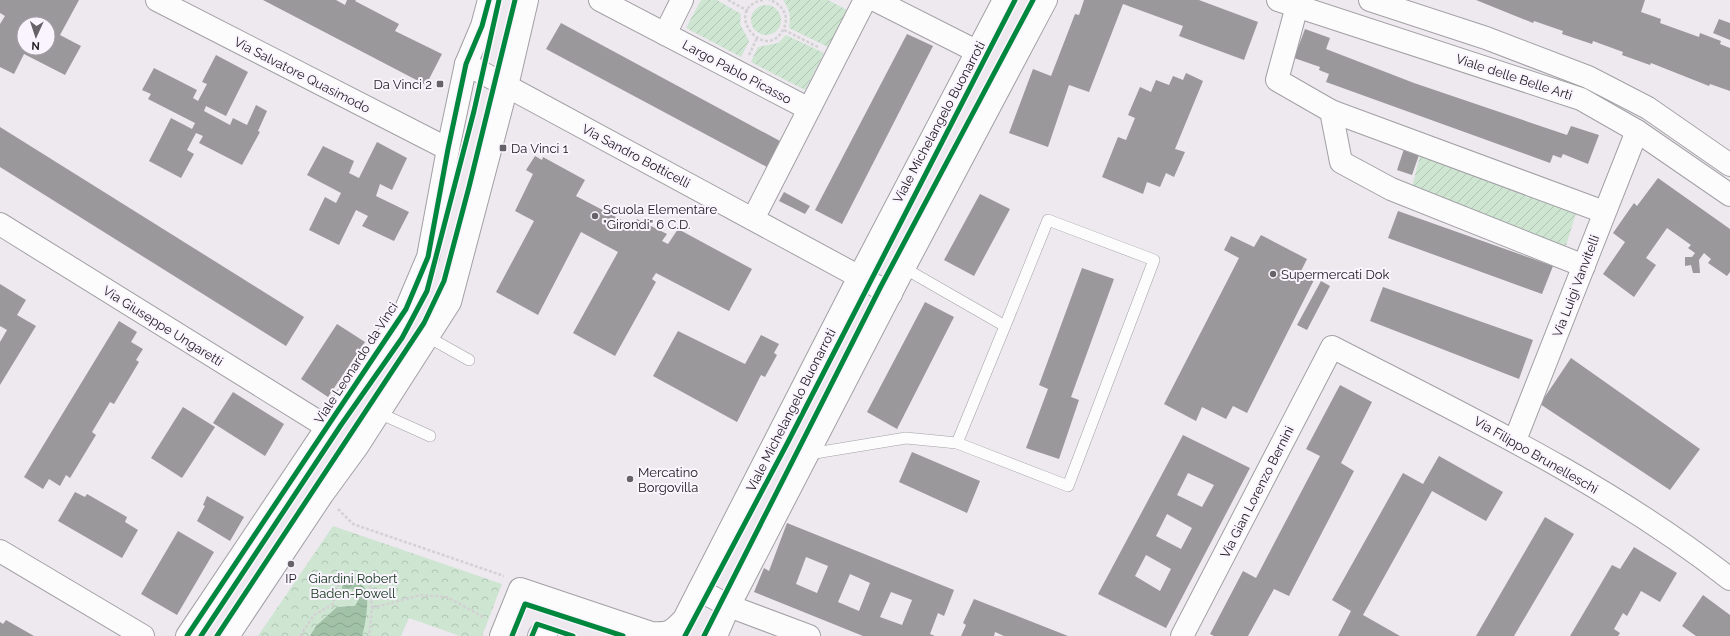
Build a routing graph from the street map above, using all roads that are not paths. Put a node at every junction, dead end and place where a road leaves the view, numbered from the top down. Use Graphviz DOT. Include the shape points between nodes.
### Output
graph roads {
  1 [pos="157,0"];
  2 [pos="489,0"];
  3 [pos="527,0"];
  4 [pos="600,0"];
  5 [pos="682,0"];
  6 [pos="865,0"];
  7 [pos="875,0"];
  8 [pos="1004,0"];
  9 [pos="1046,0"];
  10 [pos="1370,0"];
  11 [pos="1288,3"];
  12 [pos="665,34"];
  13 [pos="976,51"];
  14 [pos="466,64"];
  15 [pos="507,86"];
  16 [pos="809,109"];
  17 [pos="1331,111"];
  18 [pos="1637,131"];
  19 [pos="448,149"];
  20 [pos="1730,165"];
  21 [pos="1730,195"];
  22 [pos="1604,212"];
  23 [pos="753,219"];
  24 [pos="0,224"];
  25 [pos="1584,266"];
  26 [pos="904,268"];
  27 [pos="859,277"];
  28 [pos="891,294"];
  29 [pos="1005,326"];
  30 [pos="428,337"];
  31 [pos="1332,347"];
  32 [pos="469,360"];
  33 [pos="379,413"];
  34 [pos="327,427"];
  35 [pos="430,436"];
  36 [pos="1515,440"];
  37 [pos="957,443"];
  38 [pos="357,447"];
  39 [pos="809,454"];
  40 [pos="0,551"];
  41 [pos="1730,579"];
  42 [pos="699,590"];
  43 [pos="729,606"];
  44 [pos="502,633"];
  45 [pos="143,636"];
  46 [pos="187,636"];
  47 [pos="228,636"];
  48 [pos="539,636"];
  49 [pos="546,636"];
  50 [pos="716,636"];
  51 [pos="809,636"];
  52 [pos="1182,636"];
  1 -- 19 [label="street, Via Salvatore Quasimodo"];
  2 -- 14 [label="street, Viale Leonardo da Vinci" via="482,26"];
  3 -- 15 [label="street"];
  4 -- 12 [label="street, Largo Pablo Picasso"];
  5 -- 12 [label="street"];
  6 -- 16 [label="street"];
  7 -- 13 [label="street"];
  8 -- 13 [label="street, Viale Michelangelo Buonarroti"];
  9 -- 26 [label="street"];
  10 -- 20 [label="street, Viale delle Belle Arti" via="1486,38 1588,77 1648,108"];
  11 -- 17 [label="street" via="1277,80"];
  11 -- 18 [label="street, Viale delle Belle Arti" via="1581,99"];
  12 -- 16 [label="street, Largo Pablo Picasso"];
  13 -- 27 [label="street, Viale Michelangelo Buonarroti"];
  14 -- 15 [label="street, Via Sandro Botticelli"];
  14 -- 19 [label="street, Viale Leonardo da Vinci"];
  15 -- 23 [label="street, Via Sandro Botticelli"];
  15 -- 30 [label="street" via="450,302"];
  16 -- 23 [label="street"];
  17 -- 22 [label="street"];
  17 -- 25 [label="street" via="1340,162 1391,189"];
  18 -- 21 [label="street, Viale delle Belle Arti"];
  18 -- 22 [label="street, Via Luigi Vanvitelli"];
  19 -- 34 [label="street, Viale Leonardo da Vinci" via="428,257 406,309"];
  22 -- 25 [label="street, Via Luigi Vanvitelli"];
  23 -- 27 [label="street, Via Sandro Botticelli"];
  24 -- 34 [label="street, Via Giuseppe Ungaretti"];
  25 -- 36 [label="street, Via Luigi Vanvitelli"];
  26 -- 28 [label="street"];
  26 -- 29 [label="lane"];
  27 -- 28 [label="street, Via Sandro Botticelli"];
  27 -- 42 [label="street, Viale Michelangelo Buonarroti"];
  28 -- 39 [label="street"];
  29 -- 37 [label="lane"];
  29 -- 37 [label="lane" via="1048,220 1154,260 1068,486"];
  30 -- 32 [label="lane"];
  30 -- 33 [label="street"];
  31 -- 36 [label="street, Via Filippo Brunelleschi"];
  31 -- 52 [label="street, Via Gian Lorenzo Bernini"];
  33 -- 35 [label="lane"];
  33 -- 38 [label="street"];
  34 -- 38 [label="street, Viale Leonardo da Vinci" via="335,419 351,420 360,432"];
  34 -- 46 [label="street, Viale Leonardo da Vinci"];
  36 -- 41 [label="street, Via Filippo Brunelleschi" via="1635,513 1703,557"];
  37 -- 39 [label="lane" via="906,438"];
  38 -- 47 [label="street"];
  39 -- 43 [label="street"];
  40 -- 45 [label="street"];
  42 -- 43 [label="street"];
  42 -- 44 [label="street, Viale Michelangelo Buonarroti" via="684,619 675,630 665,634 651,633 520,589"];
  43 -- 50 [label="street"];
  43 -- 51 [label="street"];
  48 -- 49 [label="street"];
}
